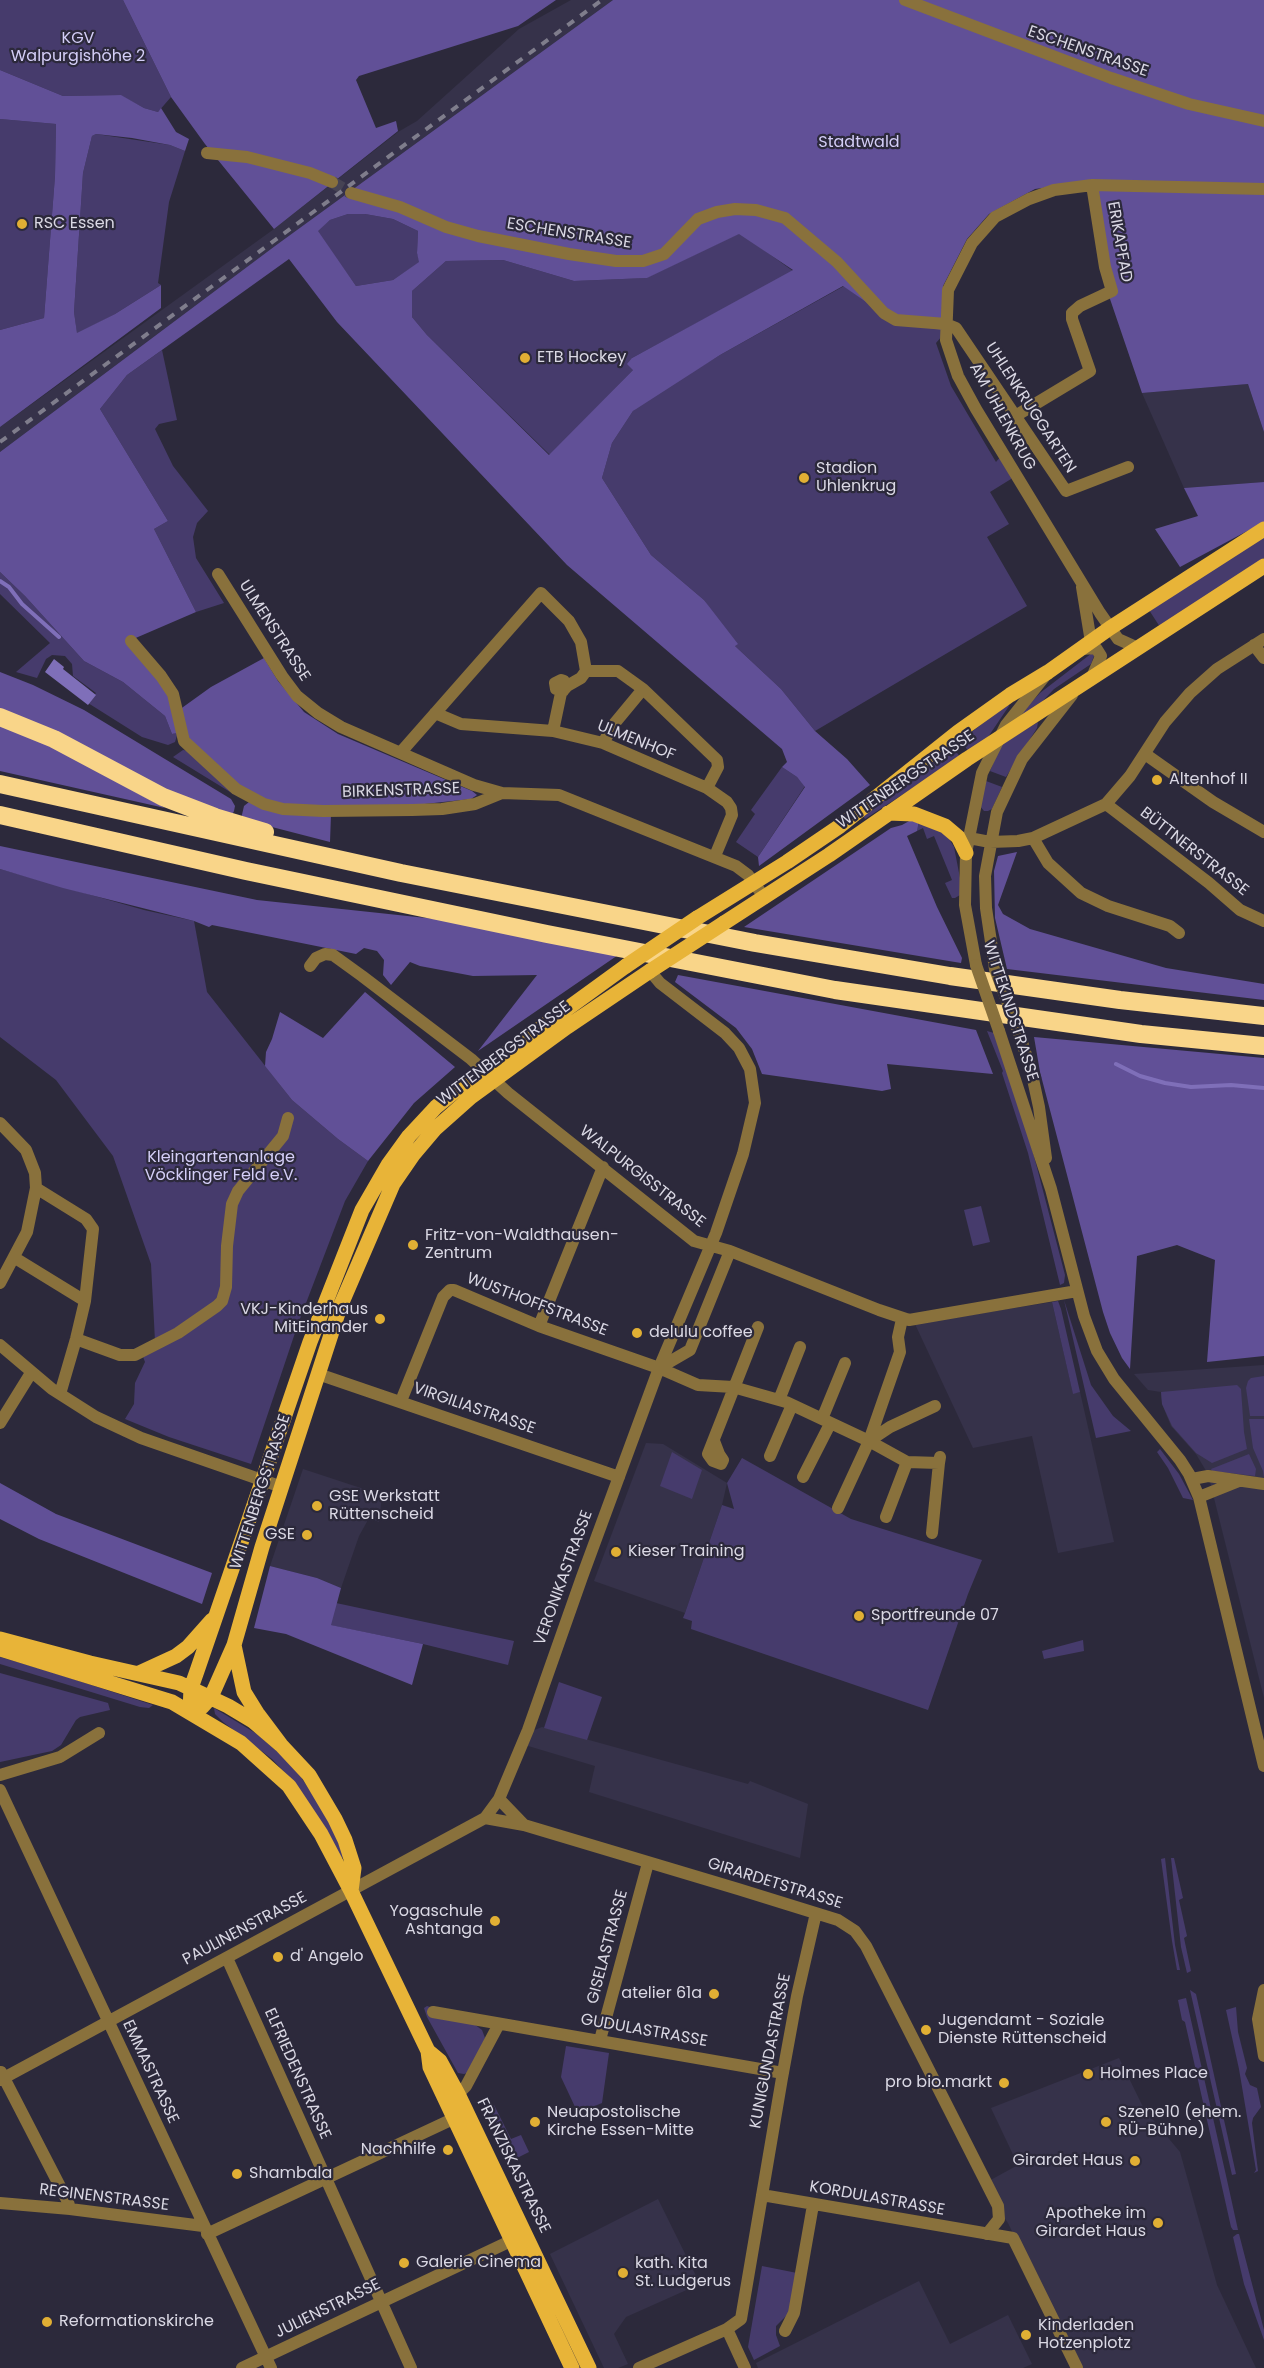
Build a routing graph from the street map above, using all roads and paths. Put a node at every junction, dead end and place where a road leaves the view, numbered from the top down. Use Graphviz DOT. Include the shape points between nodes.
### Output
graph roads {
  1 [pos="905,0"];
  2 [pos="1264,121"];
  3 [pos="207,153"];
  4 [pos="332,182"];
  5 [pos="1092,185"];
  6 [pos="1264,189"];
  7 [pos="351,193"];
  8 [pos="946,324"];
  9 [pos="1017,415"];
  10 [pos="1128,467"];
  11 [pos="1264,529"];
  12 [pos="1264,566"];
  13 [pos="218,574"];
  14 [pos="1081,583"];
  15 [pos="1110,628"];
  16 [pos="131,641"];
  17 [pos="1259,642"];
  18 [pos="1086,646"];
  19 [pos="1138,648"];
  20 [pos="1264,658"];
  21 [pos="586,671"];
  22 [pos="1048,672"];
  23 [pos="1086,682"];
  24 [pos="643,689"];
  25 [pos="435,713"];
  26 [pos="0,717"];
  27 [pos="553,731"];
  28 [pos="998,739"];
  29 [pos="603,742"];
  30 [pos="401,752"];
  31 [pos="1145,754"];
  32 [pos="0,784"];
  33 [pos="707,788"];
  34 [pos="502,793"];
  35 [pos="1106,804"];
  36 [pos="888,813"];
  37 [pos="5,816"];
  38 [pos="1264,832"];
  39 [pos="1033,838"];
  40 [pos="990,842"];
  41 [pos="968,846"];
  42 [pos="715,856"];
  43 [pos="333,858"];
  44 [pos="754,882"];
  45 [pos="765,898"];
  46 [pos="1264,921"];
  47 [pos="1179,933"];
  48 [pos="309,966"];
  49 [pos="650,971"];
  50 [pos="1264,1016"];
  51 [pos="1264,1046"];
  52 [pos="482,1069"];
  53 [pos="494,1081"];
  54 [pos="288,1118"];
  55 [pos="0,1123"];
  56 [pos="603,1167"];
  57 [pos="36,1188"];
  58 [pos="1051,1188"];
  59 [pos="711,1246"];
  60 [pos="730,1251"];
  61 [pos="15,1258"];
  62 [pos="0,1283"];
  63 [pos="1077,1291"];
  64 [pos="85,1300"];
  65 [pos="902,1319"];
  66 [pos="539,1326"];
  67 [pos="758,1327"];
  68 [pos="76,1340"];
  69 [pos="0,1345"];
  70 [pos="800,1347"];
  71 [pos="844,1363"];
  72 [pos="660,1368"];
  73 [pos="31,1373"];
  74 [pos="318,1374"];
  75 [pos="733,1388"];
  76 [pos="60,1394"];
  77 [pos="779,1400"];
  78 [pos="401,1401"];
  79 [pos="792,1405"];
  80 [pos="935,1406"];
  81 [pos="826,1421"];
  82 [pos="0,1423"];
  83 [pos="714,1441"];
  84 [pos="869,1441"];
  85 [pos="770,1456"];
  86 [pos="907,1462"];
  87 [pos="619,1477"];
  88 [pos="803,1477"];
  89 [pos="1192,1479"];
  90 [pos="263,1480"];
  91 [pos="1240,1480"];
  92 [pos="1264,1484"];
  93 [pos="282,1487"];
  94 [pos="1199,1497"];
  95 [pos="838,1508"];
  96 [pos="886,1517"];
  97 [pos="932,1533"];
  98 [pos="216,1616"];
  99 [pos="0,1638"];
  100 [pos="234,1645"];
  101 [pos="0,1649"];
  102 [pos="139,1673"];
  103 [pos="191,1688"];
  104 [pos="211,1697"];
  105 [pos="190,1711"];
  106 [pos="99,1733"];
  107 [pos="281,1745"];
  108 [pos="1264,1766"];
  109 [pos="0,1774"];
  110 [pos="0,1790"];
  111 [pos="499,1799"];
  112 [pos="485,1818"];
  113 [pos="524,1825"];
  114 [pos="648,1863"];
  115 [pos="351,1891"];
  116 [pos="816,1913"];
  117 [pos="227,1958"];
  118 [pos="1264,1990"];
  119 [pos="432,2012"];
  120 [pos="108,2022"];
  121 [pos="499,2024"];
  122 [pos="600,2040"];
  123 [pos="428,2051"];
  124 [pos="1264,2056"];
  125 [pos="783,2073"];
  126 [pos="1,2076"];
  127 [pos="458,2094"];
  128 [pos="455,2118"];
  129 [pos="326,2179"];
  130 [pos="762,2195"];
  131 [pos="0,2203"];
  132 [pos="813,2205"];
  133 [pos="70,2209"];
  134 [pos="205,2230"];
  135 [pos="987,2234"];
  136 [pos="519,2237"];
  137 [pos="381,2302"];
  138 [pos="727,2329"];
  139 [pos="785,2331"];
  140 [pos="268,2362"];
  141 [pos="242,2368"];
  142 [pos="411,2368"];
  143 [pos="572,2368"];
  144 [pos="589,2368"];
  145 [pos="639,2368"];
  146 [pos="745,2368"];
  147 [pos="1077,2368"];
  1 -- 2 [label="street, ESCHENSTRASSE" via="1111,78 1189,104"];
  3 -- 4 [label="street" via="248,157"];
  5 -- 6 [label="street, AM UHLENKRUG"];
  5 -- 8 [label="street, AM UHLENKRUG" via="1054,190 995,217 972,243 948,290"];
  5 -- 9 [label="street, ERIKAPFAD" via="1112,291 1072,313 1090,371"];
  7 -- 8 [label="street, ESCHENSTRASSE" via="478,236 616,261 643,261 664,254 698,219 717,212 756,210 796,225 837,262 875,305 896,320"];
  8 -- 9 [label="street, UHLENKRUGGARTEN" via="956,328 967,341"];
  8 -- 14 [label="street, AM UHLENKRUG" via="946,340 963,384"];
  9 -- 10 [label="street, UHLENKRUGGARTEN" via="1066,490"];
  11 -- 15 [label="main road, WITTENBERGSTRASSE"];
  12 -- 19 [label="main road, WITTENBERGSTRASSE"];
  13 -- 30 [label="street, ULMENSTRASSE" via="297,696 341,726"];
  14 -- 15 [label="street, AM UHLENKRUG"];
  14 -- 18 [label="street, AM UHLENKRUG"];
  15 -- 18 [label="main road, WITTENBERGSTRASSE"];
  15 -- 19 [label="street, AM UHLENKRUG" via="1118,639"];
  16 -- 34 [label="street, BIRKENSTRASSE" via="173,694 184,741 236,789 258,802 290,809 442,809 475,804"];
  17 -- 20 [label="street"];
  17 -- 31 [label="street" via="1217,669 1190,693"];
  18 -- 22 [label="main road, WITTENBERGSTRASSE"];
  18 -- 23 [label="street" via="1096,648 1101,656"];
  19 -- 23 [label="main road, WITTENBERGSTRASSE"];
  21 -- 24 [label="street" via="618,671"];
  21 -- 25 [label="street" via="581,642 569,621 541,593"];
  21 -- 27 [label="street" via="565,689"];
  22 -- 28 [label="street, WITTEKINDSTRASSE"];
  22 -- 44 [label="main road, WITTENBERGSTRASSE" via="958,732 840,826"];
  23 -- 28 [label="main road, WITTENBERGSTRASSE"];
  23 -- 40 [label="street, WITTEKINDSTRASSE" via="1022,759 997,812"];
  24 -- 29 [label="street"];
  24 -- 33 [label="street" via="717,760"];
  25 -- 27 [label="street, ULMENHOF" via="461,724"];
  25 -- 30 [label="street"];
  26 -- 43 [label="highway" via="54,739 162,797 299,842"];
  27 -- 29 [label="street, ULMENHOF"];
  28 -- 36 [label="main road, WITTENBERGSTRASSE"];
  28 -- 41 [label="street, WITTEKINDSTRASSE" via="982,773"];
  29 -- 33 [label="street, ULMENHOF"];
  30 -- 34 [label="street, ULMENSTRASSE" via="474,785"];
  31 -- 35 [label="street"];
  31 -- 38 [label="street" via="1212,802"];
  32 -- 43 [label="highway"];
  33 -- 42 [label="street, ULMENHOF" via="727,802 732,815"];
  34 -- 42 [label="street, BIRKENSTRASSE" via="559,795"];
  35 -- 39 [label="street"];
  35 -- 46 [label="street, BÜTTNERSTRASSE" via="1240,910"];
  36 -- 41 [label="main road" via="914,814 945,826"];
  36 -- 45 [label="main road, WITTENBERGSTRASSE"];
  37 -- 51 [label="highway" via="246,871 835,990 1142,1034"];
  39 -- 40 [label="street"];
  39 -- 47 [label="street" via="1048,862 1081,893 1170,926"];
  40 -- 41 [label="street"];
  40 -- 58 [label="street, WITTEKINDSTRASSE, bridge" via="986,908 995,969 1031,1070"];
  41 -- 58 [label="street, WITTEKINDSTRASSE, bridge" via="965,905 976,965"];
  42 -- 44 [label="street, BIRKENSTRASSE" via="736,866"];
  43 -- 50 [label="highway" via="831,957 1054,991"];
  44 -- 45 [label="street, BIRKENSTRASSE"];
  44 -- 52 [label="main road, WITTENBERGSTRASSE, bridge" via="626,966"];
  45 -- 49 [label="main road, WITTENBERGSTRASSE, bridge"];
  48 -- 52 [label="street, WALPURGISSTRASSE" via="324,953 333,955"];
  49 -- 53 [label="main road, WITTENBERGSTRASSE"];
  49 -- 59 [label="street, VERONIKASTRASSE" via="725,1033 750,1069 755,1103 752,1123"];
  52 -- 53 [label="street, WALPURGISSTRASSE"];
  52 -- 90 [label="main road, WITTENBERGSTRASSE" via="436,1107 409,1136 362,1210 310,1342"];
  53 -- 56 [label="street, WALPURGISSTRASSE"];
  53 -- 74 [label="main road, WITTENBERGSTRASSE" via="435,1130 393,1184 340,1307"];
  54 -- 68 [label="street" via="283,1136 232,1204 222,1301 178,1333 135,1355 120,1355"];
  55 -- 57 [label="street" via="26,1150"];
  56 -- 59 [label="street, WALPURGISSTRASSE" via="694,1241"];
  56 -- 66 [label="street"];
  57 -- 61 [label="street" via="27,1232"];
  57 -- 64 [label="street" via="91,1224"];
  58 -- 63 [label="street, WITTEKINDSTRASSE"];
  59 -- 60 [label="street, WALPURGISSTRASSE"];
  59 -- 72 [label="street, VERONIKASTRASSE"];
  60 -- 65 [label="street, WALPURGISSTRASSE"];
  60 -- 72 [label="street" via="690,1350"];
  61 -- 62 [label="street"];
  61 -- 64 [label="street"];
  63 -- 65 [label="street, WALPURGISSTRASSE"];
  63 -- 89 [label="street, WITTEKINDSTRASSE" via="1086,1324 1103,1361"];
  64 -- 68 [label="street"];
  65 -- 84 [label="street" via="900,1352"];
  66 -- 72 [label="street, WUSTHOFFSTRASSE"];
  66 -- 78 [label="street, WUSTHOFFSTRASSE" via="450,1290 443,1298"];
  67 -- 75 [label="street"];
  68 -- 76 [label="street"];
  69 -- 73 [label="street"];
  70 -- 77 [label="street"];
  71 -- 81 [label="street"];
  72 -- 75 [label="street, WUSTHOFFSTRASSE" via="698,1384"];
  72 -- 87 [label="street, VERONIKASTRASSE"];
  73 -- 76 [label="street"];
  73 -- 82 [label="street"];
  74 -- 78 [label="street, VIRGILIASTRASSE"];
  74 -- 93 [label="main road, WITTENBERGSTRASSE"];
  75 -- 77 [label="street, WUSTHOFFSTRASSE"];
  75 -- 83 [label="street"];
  76 -- 90 [label="street" via="135,1436"];
  77 -- 79 [label="street, WUSTHOFFSTRASSE"];
  78 -- 87 [label="street, VIRGILIASTRASSE"];
  79 -- 81 [label="street, WUSTHOFFSTRASSE"];
  79 -- 85 [label="street"];
  80 -- 84 [label="street"];
  81 -- 84 [label="street, WUSTHOFFSTRASSE"];
  81 -- 88 [label="street"];
  84 -- 86 [label="street, WUSTHOFFSTRASSE"];
  84 -- 95 [label="street"];
  86 -- 96 [label="street"];
  86 -- 97 [label="street" via="940,1460"];
  87 -- 111 [label="street, VERONIKASTRASSE" via="528,1730"];
  89 -- 91 [label="street" via="1208,1476"];
  89 -- 94 [label="street, WITTEKINDSTRASSE"];
  90 -- 93 [label="street"];
  90 -- 98 [label="main road, WITTENBERGSTRASSE"];
  91 -- 92 [label="street"];
  91 -- 94 [label="street"];
  93 -- 100 [label="main road, WITTENBERGSTRASSE"];
  94 -- 108 [label="street, WITTEKINDSTRASSE"];
  98 -- 102 [label="main road, WITTENBERGSTRASSE" via="176,1656"];
  98 -- 103 [label="main road, WITTENBERGSTRASSE"];
  99 -- 102 [label="main road"];
  100 -- 104 [label="main road, WITTENBERGSTRASSE"];
  100 -- 107 [label="main road" via="244,1692"];
  101 -- 105 [label="main road, FRANZISKASTRASSE" via="160,1697"];
  102 -- 103 [label="main road"];
  103 -- 104 [label="main road"];
  103 -- 105 [label="main road, WITTENBERGSTRASSE"];
  104 -- 105 [label="main road" via="202,1707"];
  104 -- 107 [label="main road" via="253,1721"];
  105 -- 115 [label="main road, FRANZISKASTRASSE" via="241,1743 289,1786 321,1834"];
  106 -- 109 [label="street" via="60,1757"];
  107 -- 115 [label="main road" via="309,1775 340,1829 354,1868"];
  110 -- 120 [label="street, EMMASTRASSE"];
  111 -- 112 [label="street, PAULINENSTRASSE"];
  111 -- 113 [label="street, GIRARDETSTRASSE"];
  112 -- 113 [label="street, GIRARDETSTRASSE"];
  112 -- 115 [label="street, PAULINENSTRASSE"];
  113 -- 114 [label="street, GIRARDETSTRASSE"];
  114 -- 116 [label="street, GIRARDETSTRASSE"];
  114 -- 122 [label="street, GISELASTRASSE"];
  115 -- 117 [label="street, PAULINENSTRASSE"];
  115 -- 123 [label="main road, FRANZISKASTRASSE"];
  116 -- 125 [label="street, KUNIGUNDASTRASSE"];
  116 -- 135 [label="street, GIRARDETSTRASSE" via="847,1924 863,1940 998,2206 999,2219"];
  117 -- 120 [label="street, PAULINENSTRASSE"];
  117 -- 129 [label="street, ELFRIEDENSTRASSE"];
  118 -- 124 [label="street" via="1258,2024"];
  119 -- 121 [label="street, GUDULASTRASSE"];
  120 -- 126 [label="street, PAULINENSTRASSE"];
  120 -- 134 [label="street, EMMASTRASSE"];
  121 -- 122 [label="street, GUDULASTRASSE"];
  121 -- 127 [label="street"];
  122 -- 125 [label="street, GUDULASTRASSE"];
  123 -- 127 [label="main road, FRANZISKASTRASSE" via="440,2061"];
  123 -- 128 [label="main road, FRANZISKASTRASSE" via="430,2067"];
  125 -- 130 [label="street, KUNIGUNDASTRASSE"];
  126 -- 133 [label="street"];
  127 -- 128 [label="street"];
  127 -- 136 [label="main road, FRANZISKASTRASSE"];
  128 -- 129 [label="street"];
  128 -- 136 [label="main road, FRANZISKASTRASSE"];
  129 -- 134 [label="street"];
  129 -- 137 [label="street, ELFRIEDENSTRASSE"];
  130 -- 132 [label="street, KORDULASTRASSE"];
  130 -- 138 [label="street, KUNIGUNDASTRASSE" via="741,2319"];
  131 -- 133 [label="street, REGINENSTRASSE"];
  132 -- 135 [label="street, KORDULASTRASSE"];
  132 -- 139 [label="street" via="794,2313"];
  133 -- 134 [label="street, REGINENSTRASSE"];
  134 -- 140 [label="street, EMMASTRASSE"];
  135 -- 147 [label="street, KORDULASTRASSE" via="1013,2238"];
  136 -- 137 [label="street, JULIENSTRASSE"];
  136 -- 143 [label="main road, FRANZISKASTRASSE"];
  136 -- 144 [label="main road, FRANZISKASTRASSE"];
  137 -- 140 [label="street, JULIENSTRASSE"];
  137 -- 142 [label="street, ELFRIEDENSTRASSE"];
  138 -- 145 [label="street"];
  138 -- 146 [label="street"];
  140 -- 141 [label="street, JULIENSTRASSE"];
}
